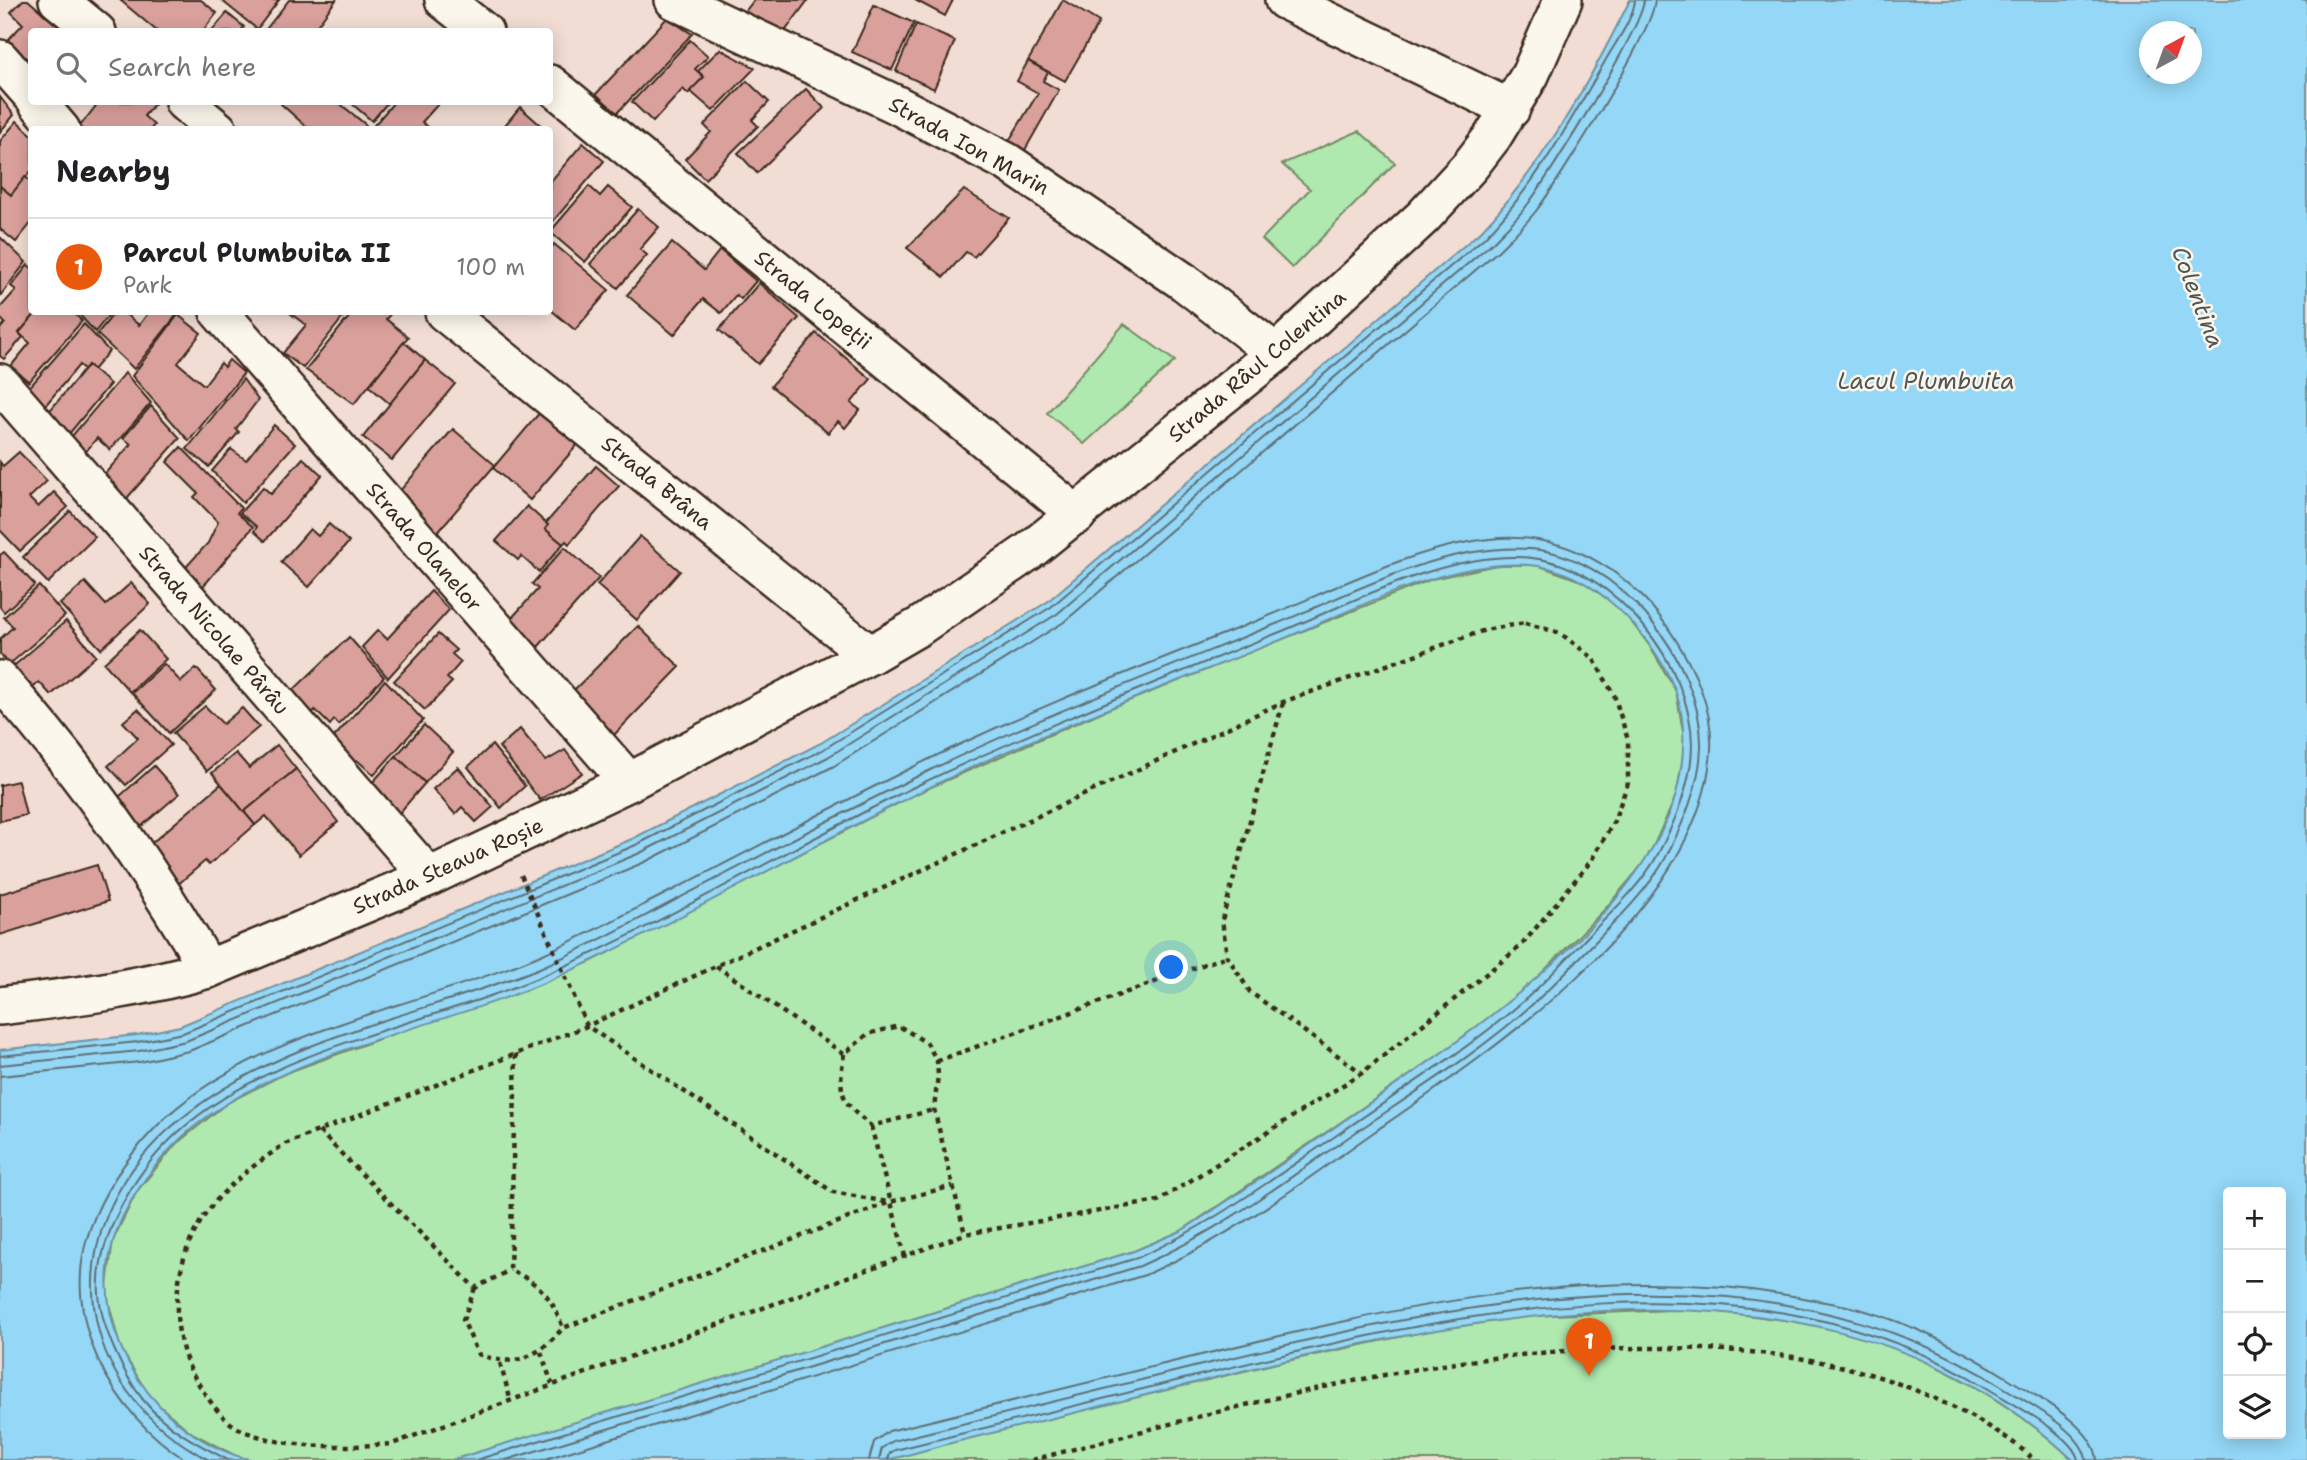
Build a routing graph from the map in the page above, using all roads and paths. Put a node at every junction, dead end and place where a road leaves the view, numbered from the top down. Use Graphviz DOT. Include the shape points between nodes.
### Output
graph roads {
  1 [pos="58,0"];
  2 [pos="444,0"];
  3 [pos="674,0"];
  4 [pos="1284,0"];
  5 [pos="1563,0"];
  6 [pos="92,28"];
  7 [pos="479,28"];
  8 [pos="0,59"];
  9 [pos="553,86"];
  10 [pos="28,90"];
  11 [pos="40,105"];
  12 [pos="188,105"];
  13 [pos="1511,109"];
  14 [pos="58,126"];
  15 [pos="213,126"];
  16 [pos="222,315"];
  17 [pos="448,315"];
  18 [pos="1276,353"];
  19 [pos="0,383"];
  20 [pos="1077,515"];
  21 [pos="870,655"];
  22 [pos="0,680"];
  23 [pos="1283,702"];
  24 [pos="629,782"];
  25 [pos="520,873"];
  26 [pos="429,877"];
  27 [pos="1227,956"];
  28 [pos="716,966"];
  29 [pos="208,969"];
  30 [pos="0,1006"];
  31 [pos="587,1026"];
  32 [pos="516,1054"];
  33 [pos="844,1054"];
  34 [pos="937,1061"];
  35 [pos="1362,1073"];
  36 [pos="934,1110"];
  37 [pos="871,1126"];
  38 [pos="319,1131"];
  39 [pos="953,1186"];
  40 [pos="890,1202"];
  41 [pos="965,1234"];
  42 [pos="905,1256"];
  43 [pos="510,1270"];
  44 [pos="475,1288"];
  45 [pos="563,1328"];
  46 [pos="541,1352"];
  47 [pos="500,1363"];
  48 [pos="552,1384"];
  49 [pos="510,1398"];
  50 [pos="1032,1460"];
  51 [pos="2034,1460"];
  1 -- 6 [label="street"];
  2 -- 7 [label="street"];
  3 -- 18 [label="street, Strada Ion Marin" via="1007,162 1184,282"];
  4 -- 13 [label="street"];
  5 -- 13 [label="street, Strada Râul Colentina"];
  8 -- 10 [label="street"];
  9 -- 20 [label="street, Strada Lopeții"];
  11 -- 14 [label="street"];
  12 -- 15 [label="street"];
  13 -- 18 [label="street, Strada Râul Colentina" via="1470,166 1423,217"];
  16 -- 24 [label="street, Strada Olanelor"];
  17 -- 21 [label="street, Strada Brâna"];
  18 -- 20 [label="street, Strada Râul Colentina"];
  19 -- 26 [label="street, Strada Nicolae Pârâu"];
  20 -- 21 [label="street, Strada Râul Colentina" via="920,626"];
  21 -- 24 [label="street, Strada Steaua Roșie"];
  22 -- 29 [label="street" via="108,811"];
  23 -- 27 [label="path" via="1222,920"];
  23 -- 28 [label="path"];
  23 -- 35 [label="path" via="1485,630 1525,623 1560,633 1593,658 1614,695 1628,740 1628,783 1614,821 1591,861 1521,946"];
  24 -- 26 [label="street, Strada Steaua Roșie"];
  25 -- 31 [label="path"];
  26 -- 29 [label="street, Strada Steaua Roșie"];
  27 -- 34 [label="path"];
  27 -- 35 [label="path" via="1250,992"];
  28 -- 31 [label="path"];
  28 -- 33 [label="path"];
  29 -- 30 [label="street, Strada Steaua Roșie" via="158,984"];
  31 -- 32 [label="path"];
  31 -- 40 [label="path" via="833,1192"];
  32 -- 38 [label="path"];
  32 -- 43 [label="path"];
  33 -- 34 [label="path" via="867,1034 899,1026 928,1043"];
  33 -- 37 [label="path" via="839,1086 850,1109"];
  34 -- 36 [label="path"];
  35 -- 41 [label="path" via="1158,1201"];
  36 -- 37 [label="path"];
  36 -- 39 [label="path"];
  37 -- 40 [label="path"];
  38 -- 44 [label="path"];
  38 -- 49 [label="path" via="285,1144 251,1166 214,1201 188,1240 178,1272 177,1316 187,1363 208,1400 240,1429 292,1444 338,1448 392,1444"];
  39 -- 40 [label="path"];
  39 -- 41 [label="path"];
  40 -- 42 [label="path"];
  40 -- 45 [label="path"];
  41 -- 42 [label="path"];
  42 -- 48 [label="path"];
  43 -- 44 [label="path"];
  43 -- 45 [label="path" via="536,1282 553,1303"];
  44 -- 47 [label="path" via="463,1320 478,1354"];
  45 -- 46 [label="path"];
  46 -- 47 [label="path"];
  46 -- 48 [label="path"];
  47 -- 49 [label="path"];
  48 -- 49 [label="path"];
  50 -- 51 [label="path" via="1306,1388 1421,1366 1515,1354 1719,1348 1787,1354 1858,1370 1918,1391 1975,1418"];
}
